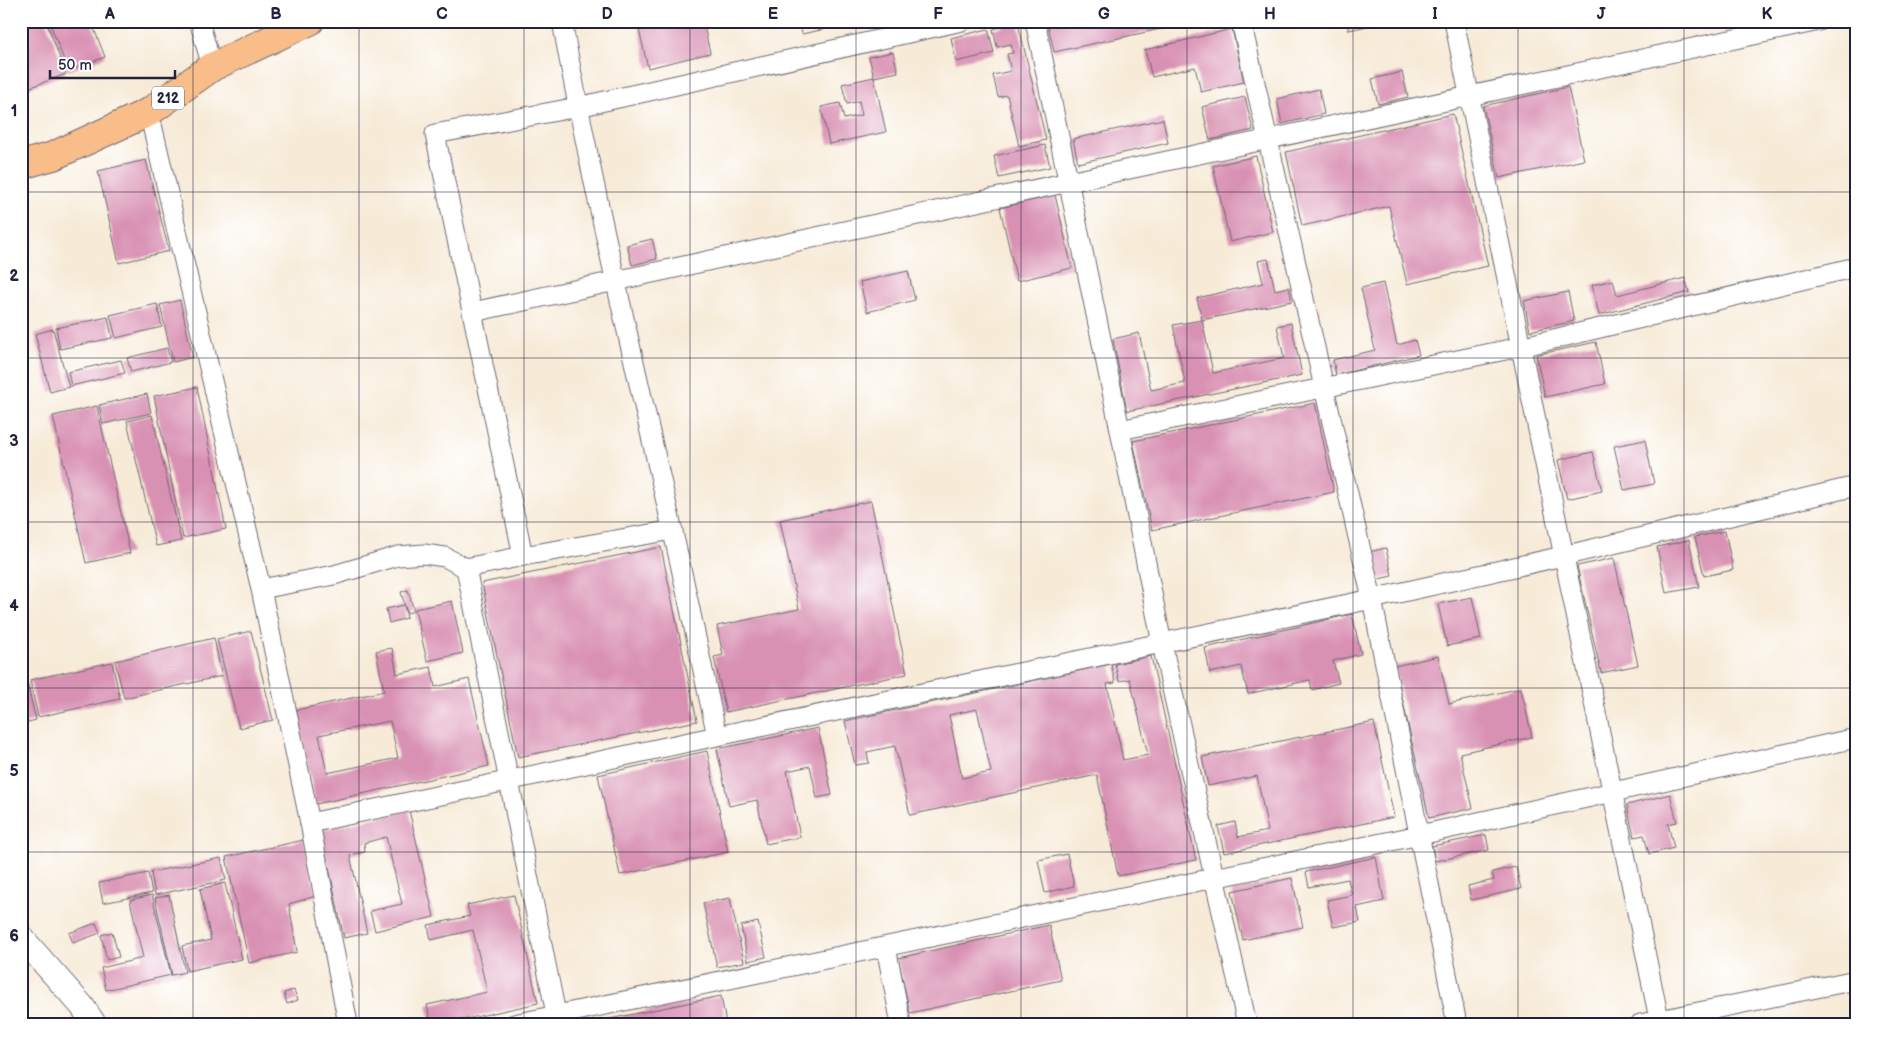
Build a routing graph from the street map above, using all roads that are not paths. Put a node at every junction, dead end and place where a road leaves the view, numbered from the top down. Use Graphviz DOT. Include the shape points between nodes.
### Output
graph roads {
  1 [pos="199,21"];
  2 [pos="310,21"];
  3 [pos="562,21"];
  4 [pos="962,21"];
  5 [pos="1035,21"];
  6 [pos="1241,21"];
  7 [pos="1454,21"];
  8 [pos="1820,21"];
  9 [pos="212,67"];
  10 [pos="1469,98"];
  11 [pos="578,107"];
  12 [pos="149,112"];
  13 [pos="1268,141"];
  14 [pos="21,165"];
  15 [pos="1069,182"];
  16 [pos="1856,267"];
  17 [pos="615,281"];
  18 [pos="473,312"];
  19 [pos="1520,347"];
  20 [pos="1324,388"];
  21 [pos="1120,430"];
  22 [pos="1856,486"];
  23 [pos="673,530"];
  24 [pos="524,556"];
  25 [pos="1563,556"];
  26 [pos="466,568"];
  27 [pos="261,589"];
  28 [pos="1372,599"];
  29 [pos="1162,644"];
  30 [pos="717,736"];
  31 [pos="1856,738"];
  32 [pos="508,781"];
  33 [pos="1612,792"];
  34 [pos="310,823"];
  35 [pos="1420,835"];
  36 [pos="1215,877"];
  37 [pos="21,937"];
  38 [pos="886,948"];
  39 [pos="1856,980"];
  40 [pos="557,1019"];
  41 [pos="1660,1022"];
  42 [pos="94,1024"];
  43 [pos="348,1024"];
  44 [pos="514,1024"];
  45 [pos="901,1024"];
  46 [pos="1247,1024"];
  47 [pos="1457,1024"];
  48 [pos="1640,1024"];
  1 -- 9 [label="street"];
  2 -- 9 [label="main road, 212"];
  3 -- 11 [label="street"];
  4 -- 11 [label="street"];
  5 -- 15 [label="street"];
  6 -- 13 [label="street"];
  7 -- 10 [label="street"];
  8 -- 10 [label="street"];
  9 -- 12 [label="main road, 212"];
  10 -- 13 [label="street"];
  10 -- 19 [label="street"];
  11 -- 17 [label="street"];
  11 -- 18 [label="street" via="435,134"];
  12 -- 14 [label="main road, 212" via="53,156"];
  12 -- 27 [label="street"];
  13 -- 15 [label="street"];
  13 -- 20 [label="street"];
  15 -- 17 [label="street"];
  15 -- 21 [label="street"];
  16 -- 19 [label="street"];
  17 -- 18 [label="street"];
  17 -- 23 [label="street"];
  18 -- 24 [label="street"];
  19 -- 20 [label="street"];
  19 -- 25 [label="street"];
  20 -- 21 [label="street"];
  20 -- 28 [label="street"];
  21 -- 29 [label="street"];
  22 -- 25 [label="street"];
  23 -- 24 [label="street"];
  23 -- 30 [label="street"];
  24 -- 26 [label="street"];
  25 -- 28 [label="street"];
  25 -- 33 [label="street"];
  26 -- 27 [label="street" via="445,557 424,554 398,556 334,575"];
  26 -- 32 [label="street"];
  27 -- 34 [label="street"];
  28 -- 29 [label="street"];
  28 -- 35 [label="street"];
  29 -- 30 [label="street"];
  29 -- 36 [label="street"];
  30 -- 32 [label="street"];
  31 -- 33 [label="street"];
  32 -- 34 [label="street"];
  32 -- 40 [label="street"];
  33 -- 35 [label="street"];
  33 -- 41 [label="street"];
  34 -- 43 [label="street"];
  35 -- 36 [label="street"];
  35 -- 47 [label="street"];
  36 -- 38 [label="street"];
  36 -- 46 [label="street"];
  37 -- 42 [label="street"];
  38 -- 40 [label="street"];
  38 -- 45 [label="street"];
  39 -- 41 [label="street"];
  40 -- 44 [label="street"];
  41 -- 48 [label="street"];
}
